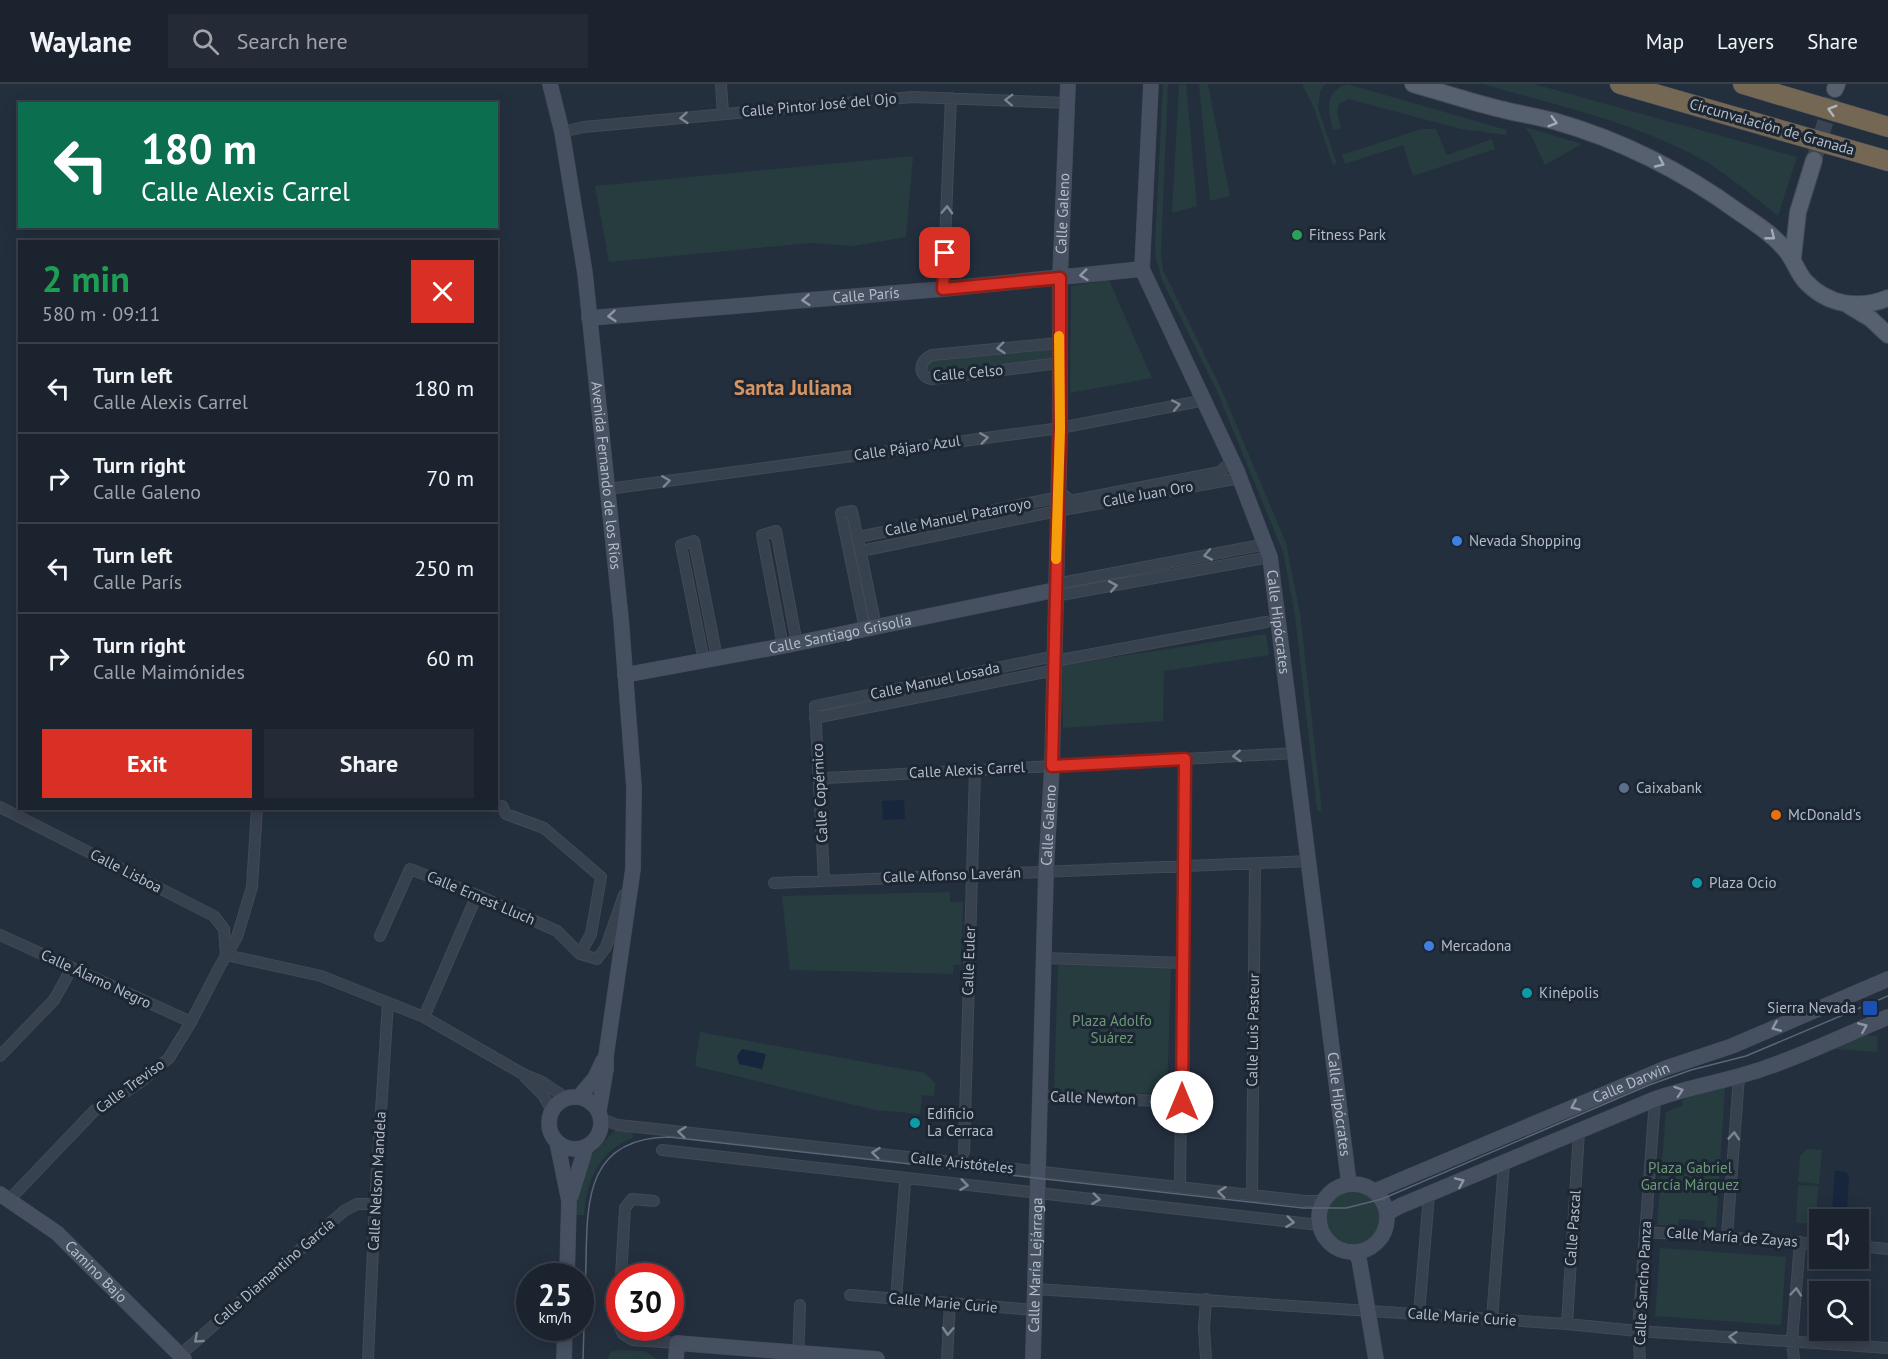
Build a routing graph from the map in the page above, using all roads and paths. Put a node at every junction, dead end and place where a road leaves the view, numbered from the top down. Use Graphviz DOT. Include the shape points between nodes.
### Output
graph roads {
  1 [pos="550,84"];
  2 [pos="721,84"];
  3 [pos="1068,84"];
  4 [pos="1151,84"];
  5 [pos="1413,84"];
  6 [pos="1620,84"];
  7 [pos="1743,84"];
  8 [pos="951,98"];
  9 [pos="1067,102"];
  10 [pos="723,114"];
  11 [pos="1888,127"];
  12 [pos="562,132"];
  13 [pos="1814,160"];
  14 [pos="1888,161"];
  15 [pos="1792,257"];
  16 [pos="1142,269"];
  17 [pos="1060,278"];
  18 [pos="943,289"];
  19 [pos="1888,298"];
  20 [pos="1848,305"];
  21 [pos="589,318"];
  22 [pos="1888,335"];
  23 [pos="1059,343"];
  24 [pos="1059,363"];
  25 [pos="1205,400"];
  26 [pos="1060,428"];
  27 [pos="1237,472"];
  28 [pos="608,489"];
  29 [pos="1057,504"];
  30 [pos="858,537"];
  31 [pos="861,551"];
  32 [pos="1268,551"];
  33 [pos="1056,590"];
  34 [pos="1266,622"];
  35 [pos="871,627"];
  36 [pos="790,645"];
  37 [pos="710,659"];
  38 [pos="1055,662"];
  39 [pos="625,675"];
  40 [pos="815,712"];
  41 [pos="1296,753"];
  42 [pos="1185,759"];
  43 [pos="1052,766"];
  44 [pos="975,770"];
  45 [pos="820,784"];
  46 [pos="502,806"];
  47 [pos="0,807"];
  48 [pos="257,810"];
  49 [pos="1310,861"];
  50 [pos="1255,864"];
  51 [pos="1183,866"];
  52 [pos="633,869"];
  53 [pos="1046,871"];
  54 [pos="972,874"];
  55 [pos="824,880"];
  56 [pos="774,883"];
  57 [pos="477,895"];
  58 [pos="0,935"];
  59 [pos="380,936"];
  60 [pos="580,954"];
  61 [pos="226,955"];
  62 [pos="1044,958"];
  63 [pos="1183,963"];
  64 [pos="72,968"];
  65 [pos="1888,979"];
  66 [pos="388,1003"];
  67 [pos="424,1017"];
  68 [pos="1888,1017"];
  69 [pos="191,1022"];
  70 [pos="0,1056"];
  71 [pos="606,1056"];
  72 [pos="523,1074"];
  73 [pos="1739,1077"];
  74 [pos="1041,1096"];
  75 [pos="572,1098"];
  76 [pos="1655,1099"];
  77 [pos="1182,1102"];
  78 [pos="552,1111"];
  79 [pos="600,1114"];
  80 [pos="1579,1132"];
  81 [pos="557,1142"];
  82 [pos="586,1147"];
  83 [pos="662,1150"];
  84 [pos="964,1152"];
  85 [pos="1504,1164"];
  86 [pos="1038,1171"];
  87 [pos="905,1180"];
  88 [pos="1349,1184"];
  89 [pos="1180,1187"];
  90 [pos="1375,1191"];
  91 [pos="1038,1193"];
  92 [pos="1429,1195"];
  93 [pos="1252,1196"];
  94 [pos="5,1197"];
  95 [pos="570,1201"];
  96 [pos="654,1201"];
  97 [pos="1322,1201"];
  98 [pos="375,1204"];
  99 [pos="1387,1213"];
  100 [pos="1319,1225"];
  101 [pos="1645,1232"];
  102 [pos="1727,1236"];
  103 [pos="1800,1242"];
  104 [pos="1809,1243"];
  105 [pos="1869,1247"];
  106 [pos="1888,1249"];
  107 [pos="1354,1253"];
  108 [pos="568,1263"];
  109 [pos="622,1263"];
  110 [pos="1036,1288"];
  111 [pos="850,1295"];
  112 [pos="896,1299"];
  113 [pos="1206,1299"];
  114 [pos="950,1303"];
  115 [pos="800,1305"];
  116 [pos="1035,1310"];
  117 [pos="1367,1311"];
  118 [pos="1419,1314"];
  119 [pos="1492,1319"];
  120 [pos="1567,1324"];
  121 [pos="1638,1331"];
  122 [pos="565,1341"];
  123 [pos="648,1341"];
  124 [pos="1792,1341"];
  125 [pos="677,1343"];
  126 [pos="1888,1348"];
  127 [pos="735,1353"];
  128 [pos="798,1356"];
  129 [pos="182,1357"];
  130 [pos="368,1359"];
  131 [pos="564,1359"];
  132 [pos="676,1359"];
  133 [pos="868,1359"];
  134 [pos="877,1359"];
  135 [pos="947,1359"];
  136 [pos="1033,1359"];
  137 [pos="1206,1359"];
  138 [pos="1376,1359"];
  139 [pos="1640,1359"];
  140 [pos="1794,1359"];
  1 -- 12 [label="street, Avenida Fernando de los Ríos"];
  2 -- 10 [label="street, Calle Pintor José del Ojo"];
  3 -- 9 [label="street, Calle Galeno"];
  4 -- 16 [label="street, Calle Hipócrates"];
  5 -- 15 [label="main road, one-way" via="1554,122 1665,165 1705,187"];
  6 -- 14 [label="highway, Circunvalación de Granada"];
  11 -- 7 [label="highway, one-way"];
  9 -- 8 [label="street, Calle Pintor José del Ojo, one-way"];
  8 -- 10 [label="street, Calle Pintor José del Ojo" via="912,97"];
  18 -- 8 [label="street, one-way"];
  9 -- 17 [label="street, Calle Galeno"];
  10 -- 12 [label="street, Calle Pintor José del Ojo, one-way"];
  12 -- 21 [label="street, Avenida Fernando de los Ríos"];
  13 -- 15 [label="main road" via="1798,212"];
  15 -- 20 [label="main road" via="1804,280 1825,296"];
  16 -- 17 [label="street, Calle París, one-way"];
  16 -- 25 [label="street, Calle Hipócrates"];
  17 -- 18 [label="street, Calle París"];
  17 -- 23 [label="street, Calle Galeno"];
  18 -- 21 [label="street, Calle París, one-way"];
  19 -- 20 [label="main road"];
  20 -- 22 [label="main road"];
  21 -- 28 [label="street, Avenida Fernando de los Ríos"];
  23 -- 24 [label="street, Calle Galeno"];
  23 -- 24 [label="street, Calle Celso, one-way" via="932,355 924,358 921,372 931,379"];
  24 -- 26 [label="street, Calle Galeno"];
  26 -- 25 [label="street, Calle Pájaro Azul, one-way"];
  25 -- 27 [label="street, Calle Hipócrates"];
  28 -- 26 [label="street, Calle Pájaro Azul, one-way"];
  26 -- 29 [label="street, Calle Galeno"];
  27 -- 29 [label="street, Calle Juan Oro"];
  27 -- 32 [label="street, Calle Hipócrates"];
  28 -- 39 [label="street, Avenida Fernando de los Ríos"];
  29 -- 30 [label="street, Calle Manuel Patarroyo"];
  29 -- 31 [label="street, Calle Manuel Patarroyo"];
  29 -- 33 [label="street, Calle Galeno"];
  30 -- 31 [label="street"];
  30 -- 35 [label="street" via="852,511 841,513"];
  31 -- 35 [label="street"];
  32 -- 33 [label="street"];
  32 -- 41 [label="street, Calle Hipócrates"];
  33 -- 35 [label="street, Calle Santiago Grisolía"];
  33 -- 38 [label="street, Calle Galeno"];
  34 -- 38 [label="street, Calle Manuel Losada"];
  35 -- 36 [label="street, Calle Santiago Grisolía"];
  36 -- 36 [label="street" via="762,535 776,531"];
  36 -- 37 [label="street, Calle Santiago Grisolía"];
  37 -- 37 [label="street" via="681,545 694,541"];
  37 -- 39 [label="street, Calle Santiago Grisolía"];
  38 -- 40 [label="street, Calle Manuel Losada"];
  38 -- 43 [label="street, Calle Galeno"];
  39 -- 52 [label="street, Avenida Fernando de los Ríos" via="634,787"];
  40 -- 45 [label="street, Calle Copérnico"];
  41 -- 42 [label="street, Calle Alexis Carrel, one-way"];
  41 -- 49 [label="street, Calle Hipócrates"];
  42 -- 43 [label="street, Calle Alexis Carrel"];
  42 -- 51 [label="street"];
  43 -- 44 [label="street, Calle Alexis Carrel"];
  43 -- 53 [label="street, Calle Galeno"];
  44 -- 45 [label="street, Calle Alexis Carrel" via="827,778"];
  44 -- 54 [label="street, Calle Euler"];
  45 -- 55 [label="street, Calle Copérnico"];
  46 -- 60 [label="street" via="506,814 544,828 601,877 591,934"];
  47 -- 61 [label="street, Calle Lisboa" via="214,916 224,929"];
  48 -- 61 [label="street, Calle Treviso" via="252,887 237,937"];
  49 -- 50 [label="street, Calle Alfonso Laverán"];
  49 -- 88 [label="street, Calle Hipócrates"];
  50 -- 51 [label="street, Calle Alfonso Laverán"];
  50 -- 93 [label="street, Calle Luis Pasteur"];
  51 -- 53 [label="street, Calle Alfonso Laverán"];
  51 -- 63 [label="street"];
  52 -- 60 [label="street, Avenida Fernando de los Ríos" via="606,947 597,959"];
  52 -- 71 [label="street, Avenida Fernando de los Ríos"];
  53 -- 54 [label="street, Calle Alfonso Laverán"];
  53 -- 62 [label="street, Calle Galeno"];
  54 -- 55 [label="street, Calle Alfonso Laverán"];
  54 -- 84 [label="street, Calle Euler"];
  55 -- 56 [label="street, Calle Alfonso Laverán"];
  57 -- 59 [label="street, Calle Ernest Lluch" via="410,869"];
  57 -- 60 [label="street, Calle Ernest Lluch" via="557,930"];
  57 -- 67 [label="street"];
  58 -- 64 [label="street, Calle Álamo Negro"];
  61 -- 66 [label="street" via="321,976"];
  61 -- 69 [label="street, Calle Treviso"];
  62 -- 63 [label="street"];
  62 -- 74 [label="street, Calle Galeno"];
  63 -- 77 [label="street"];
  64 -- 69 [label="street, Calle Álamo Negro"];
  64 -- 70 [label="street" via="54,1000"];
  65 -- 90 [label="street, Calle Darwin, one-way" via="1732,1046 1635,1080"];
  66 -- 67 [label="street"];
  66 -- 98 [label="street, Calle Nelson Mandela"];
  67 -- 72 [label="street"];
  73 -- 68 [label="street, Calle Darwin, one-way"];
  69 -- 94 [label="street, Calle Treviso" via="169,1058 142,1081 95,1110"];
  71 -- 75 [label="street, Avenida Fernando de los Ríos" via="595,1078"];
  71 -- 79 [label="street, Avenida Fernando de los Ríos"];
  72 -- 75 [label="street"];
  72 -- 78 [label="street"];
  76 -- 73 [label="street, Calle Darwin, one-way"];
  102 -- 73 [label="street, one-way"];
  74 -- 77 [label="street, Calle Newton"];
  74 -- 86 [label="street, Calle Galeno"];
  75 -- 78 [label="street"];
  75 -- 79 [label="street" via="594,1104"];
  76 -- 80 [label="street, Calle Darwin"];
  76 -- 101 [label="street, Calle Sancho Panza"];
  77 -- 89 [label="street"];
  78 -- 81 [label="street" via="549,1127"];
  79 -- 82 [label="street" via="599,1136"];
  86 -- 79 [label="street, Calle Aristóteles, one-way" via="618,1125"];
  80 -- 85 [label="street, Calle Darwin"];
  80 -- 120 [label="street, Calle Pascal"];
  81 -- 82 [label="street" via="571,1149"];
  81 -- 95 [label="street"];
  82 -- 95 [label="street"];
  83 -- 87 [label="street, Calle Aristóteles"];
  92 -- 85 [label="street, Calle Darwin, one-way"];
  85 -- 119 [label="street"];
  86 -- 89 [label="street, Calle Aristóteles"];
  86 -- 91 [label="street, Calle María Lejárraga"];
  87 -- 91 [label="street, Calle Aristóteles, one-way"];
  87 -- 112 [label="street"];
  88 -- 90 [label="street"];
  88 -- 97 [label="street" via="1337,1187"];
  93 -- 89 [label="street, Calle Aristóteles, one-way"];
  90 -- 99 [label="street"];
  91 -- 100 [label="street, Calle Aristóteles, one-way"];
  91 -- 110 [label="street, Calle María Lejárraga"];
  92 -- 99 [label="street, Calle Darwin"];
  92 -- 118 [label="street"];
  93 -- 97 [label="street, Calle Aristóteles"];
  94 -- 129 [label="street, Camino Bajo" via="57,1233"];
  95 -- 108 [label="street"];
  96 -- 109 [label="street" via="632,1198 625,1208"];
  97 -- 100 [label="street"];
  98 -- 129 [label="street, Calle Diamantino García, one-way" via="357,1204 344,1211"];
  98 -- 130 [label="street, Calle Nelson Mandela"];
  99 -- 107 [label="street" via="1383,1236 1366,1250"];
  100 -- 107 [label="street" via="1326,1241 1344,1252"];
  101 -- 102 [label="street, Calle María de Zayas"];
  101 -- 121 [label="street, Calle Sancho Panza"];
  102 -- 103 [label="street, Calle María de Zayas"];
  103 -- 104 [label="street, Calle María de Zayas"];
  124 -- 103 [label="street, one-way"];
  105 -- 106 [label="street"];
  107 -- 117 [label="street" via="1359,1259"];
  110 -- 113 [label="street, Calle Marie Curie"];
  110 -- 116 [label="street, Calle María Lejárraga"];
  111 -- 112 [label="street, Calle Marie Curie"];
  112 -- 114 [label="street, Calle Marie Curie"];
  113 -- 117 [label="street, Calle Marie Curie"];
  113 -- 137 [label="street"];
  114 -- 116 [label="street, Calle Marie Curie"];
  114 -- 135 [label="street, one-way"];
  115 -- 128 [label="street"];
  116 -- 136 [label="street, Calle María Lejárraga"];
  117 -- 118 [label="street, Calle Marie Curie"];
  117 -- 138 [label="street"];
  118 -- 119 [label="street, Calle Marie Curie"];
  119 -- 120 [label="street, Calle Marie Curie"];
  120 -- 121 [label="street, Calle Marie Curie"];
  124 -- 121 [label="street, Calle Marie Curie, one-way"];
  121 -- 139 [label="street, Calle Sancho Panza"];
  122 -- 131 [label="street"];
  123 -- 125 [label="street"];
  124 -- 126 [label="street, Calle Marie Curie"];
  124 -- 140 [label="street"];
  125 -- 127 [label="street"];
  125 -- 132 [label="street"];
  127 -- 128 [label="street"];
  128 -- 133 [label="street"];
  133 -- 134 [label="street"];
}
